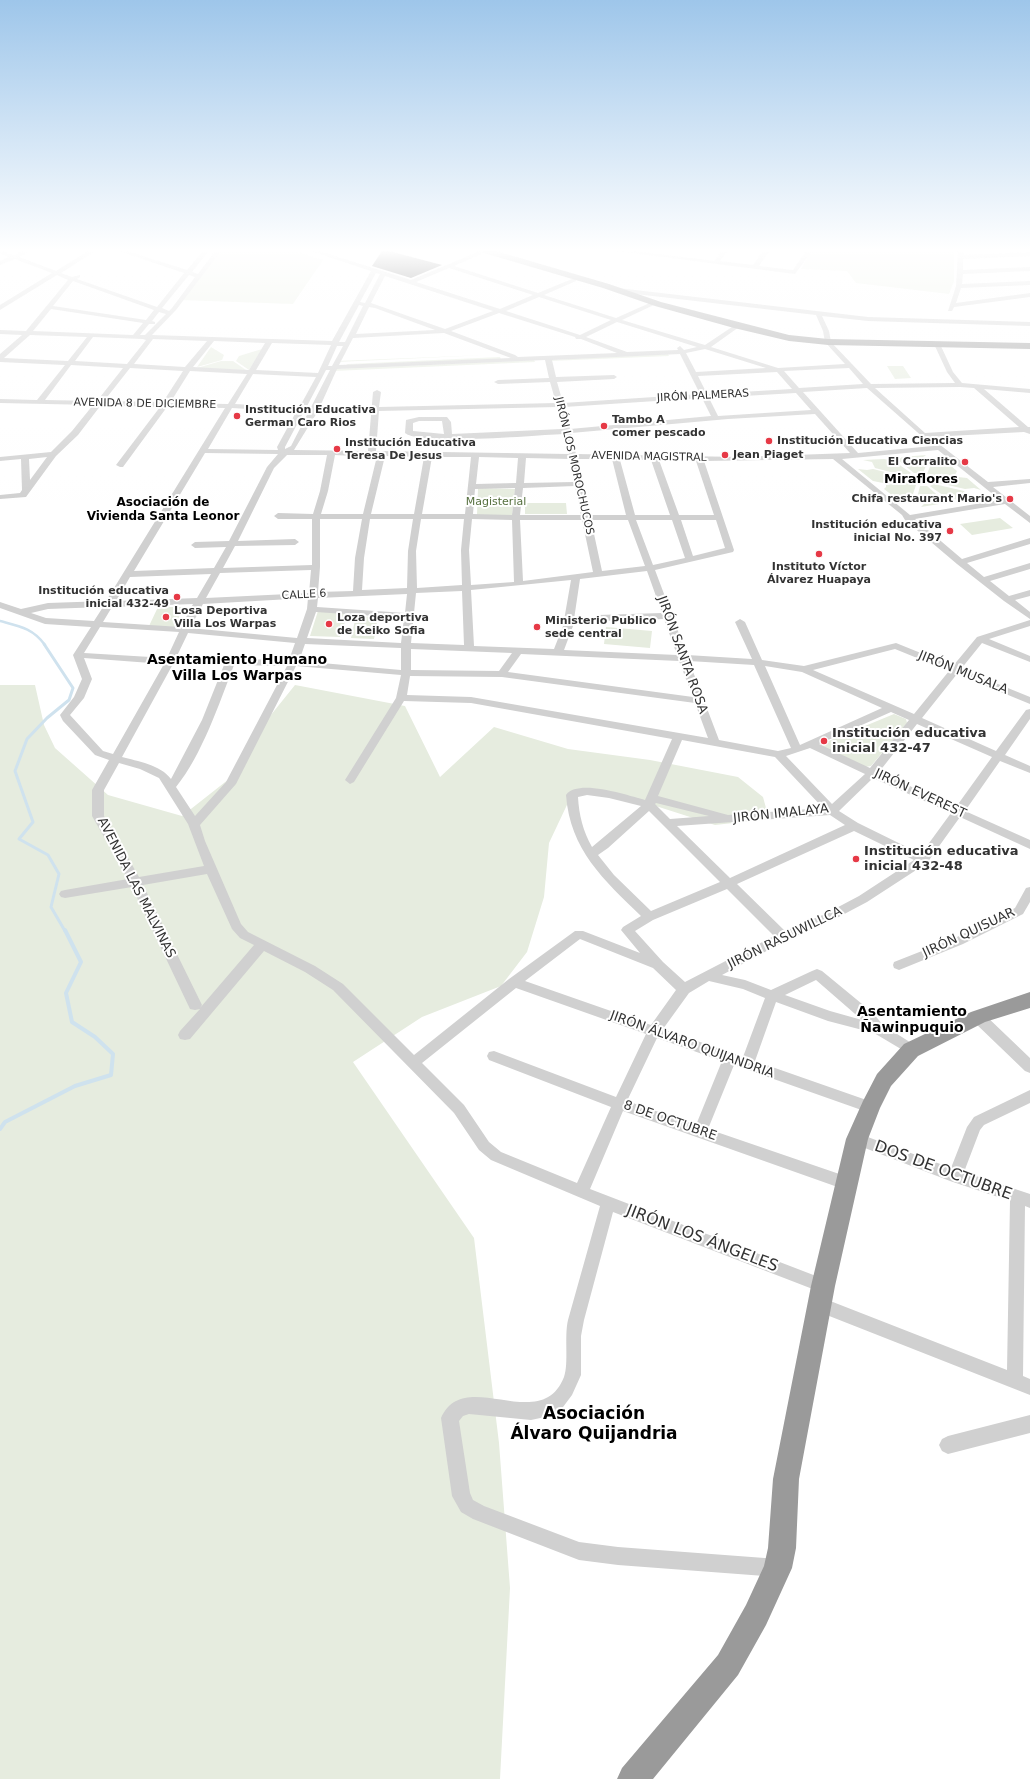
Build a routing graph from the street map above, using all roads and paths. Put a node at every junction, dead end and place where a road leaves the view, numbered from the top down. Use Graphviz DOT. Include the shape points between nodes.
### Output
graph roads {
  1 [pos="27,334"];
  2 [pos="50,334"];
  3 [pos="137,334"];
  4 [pos="151,334"];
  5 [pos="339,334"];
  6 [pos="389,334"];
  7 [pos="454,334"];
  8 [pos="565,334"];
  9 [pos="586,334"];
  10 [pos="663,334"];
  11 [pos="718,334"];
  12 [pos="722,334"];
  13 [pos="772,334"];
  14 [pos="827,334"];
  15 [pos="92,336"];
  16 [pos="351,336"];
  17 [pos="135,337"];
  18 [pos="148,338"];
  19 [pos="578,338"];
  20 [pos="212,340"];
  21 [pos="270,341"];
  22 [pos="828,342"];
  23 [pos="334,343"];
  24 [pos="347,344"];
  25 [pos="937,344"];
  26 [pos="699,345"];
  27 [pos="1030,346"];
  28 [pos="707,347"];
  29 [pos="682,350"];
  30 [pos="610,352"];
  31 [pos="619,353"];
  32 [pos="515,358"];
  33 [pos="0,359"];
  34 [pos="548,359"];
  35 [pos="69,364"];
  36 [pos="337,365"];
  37 [pos="128,366"];
  38 [pos="325,366"];
  39 [pos="849,366"];
  40 [pos="188,368"];
  41 [pos="779,370"];
  42 [pos="251,371"];
  43 [pos="694,374"];
  44 [pos="319,375"];
  45 [pos="614,377"];
  46 [pos="553,379"];
  47 [pos="498,382"];
  48 [pos="960,385"];
  49 [pos="869,386"];
  50 [pos="976,386"];
  51 [pos="797,390"];
  52 [pos="1030,391"];
  53 [pos="378,392"];
  54 [pos="706,396"];
  55 [pos="0,401"];
  56 [pos="40,401"];
  57 [pos="98,403"];
  58 [pos="560,405"];
  59 [pos="0,407"];
  60 [pos="163,408"];
  61 [pos="228,409"];
  62 [pos="376,409"];
  63 [pos="92,410"];
  64 [pos="816,412"];
  65 [pos="300,413"];
  66 [pos="312,414"];
  67 [pos="716,418"];
  68 [pos="1028,431"];
  69 [pos="567,432"];
  70 [pos="923,435"];
  71 [pos="448,436"];
  72 [pos="940,448"];
  73 [pos="203,451"];
  74 [pos="53,454"];
  75 [pos="283,454"];
  76 [pos="330,454"];
  77 [pos="372,455"];
  78 [pos="381,455"];
  79 [pos="428,455"];
  80 [pos="475,455"];
  81 [pos="522,455"];
  82 [pos="856,455"];
  83 [pos="25,456"];
  84 [pos="573,456"];
  85 [pos="615,457"];
  86 [pos="654,457"];
  87 [pos="835,457"];
  88 [pos="699,458"];
  89 [pos="0,459"];
  90 [pos="120,465"];
  91 [pos="1030,481"];
  92 [pos="578,484"];
  93 [pos="985,485"];
  94 [pos="521,486"];
  95 [pos="472,487"];
  96 [pos="26,490"];
  97 [pos="0,497"];
  98 [pos="1008,501"];
  99 [pos="278,516"];
  100 [pos="316,516"];
  101 [pos="365,516"];
  102 [pos="417,516"];
  103 [pos="470,517"];
  104 [pos="516,517"];
  105 [pos="587,517"];
  106 [pos="631,517"];
  107 [pos="674,517"];
  108 [pos="719,518"];
  109 [pos="908,518"];
  110 [pos="1030,520"];
  111 [pos="1030,541"];
  112 [pos="295,542"];
  113 [pos="232,544"];
  114 [pos="195,545"];
  115 [pos="690,559"];
  116 [pos="960,562"];
  117 [pos="1030,566"];
  118 [pos="316,567"];
  119 [pos="651,568"];
  120 [pos="216,571"];
  121 [pos="126,574"];
  122 [pos="598,574"];
  123 [pos="576,576"];
  124 [pos="983,580"];
  125 [pos="519,584"];
  126 [pos="466,588"];
  127 [pos="412,590"];
  128 [pos="357,593"];
  129 [pos="1030,593"];
  130 [pos="314,595"];
  131 [pos="1007,599"];
  132 [pos="200,601"];
  133 [pos="110,603"];
  134 [pos="0,605"];
  135 [pos="312,609"];
  136 [pos="22,612"];
  137 [pos="409,616"];
  138 [pos="667,616"];
  139 [pos="1030,616"];
  140 [pos="598,618"];
  141 [pos="740,622"];
  142 [pos="1030,622"];
  143 [pos="97,624"];
  144 [pos="184,630"];
  145 [pos="980,639"];
  146 [pos="301,641"];
  147 [pos="406,645"];
  148 [pos="469,648"];
  149 [pos="518,651"];
  150 [pos="558,652"];
  151 [pos="78,655"];
  152 [pos="1027,656"];
  153 [pos="684,658"];
  154 [pos="170,661"];
  155 [pos="230,662"];
  156 [pos="757,662"];
  157 [pos="292,663"];
  158 [pos="804,669"];
  159 [pos="954,670"];
  160 [pos="406,673"];
  161 [pos="502,674"];
  162 [pos="401,698"];
  163 [pos="700,701"];
  164 [pos="1030,701"];
  165 [pos="890,708"];
  166 [pos="1030,712"];
  167 [pos="914,719"];
  168 [pos="678,737"];
  169 [pos="714,741"];
  170 [pos="809,744"];
  171 [pos="797,750"];
  172 [pos="778,754"];
  173 [pos="998,756"];
  174 [pos="114,759"];
  175 [pos="1030,770"];
  176 [pos="872,773"];
  177 [pos="350,780"];
  178 [pos="171,786"];
  179 [pos="651,802"];
  180 [pos="832,811"];
  181 [pos="957,812"];
  182 [pos="735,818"];
  183 [pos="667,823"];
  184 [pos="194,824"];
  185 [pos="854,826"];
  186 [pos="1030,846"];
  187 [pos="590,854"];
  188 [pos="923,860"];
  189 [pos="211,869"];
  190 [pos="135,881"];
  191 [pos="727,884"];
  192 [pos="1030,892"];
  193 [pos="65,894"];
  194 [pos="649,917"];
  195 [pos="782,938"];
  196 [pos="262,944"];
  197 [pos="658,965"];
  198 [pos="899,965"];
  199 [pos="707,976"];
  200 [pos="514,982"];
  201 [pos="684,989"];
  202 [pos="772,995"];
  203 [pos="1030,1000"];
  204 [pos="195,1005"];
  205 [pos="978,1017"];
  206 [pos="878,1029"];
  207 [pos="654,1031"];
  208 [pos="185,1035"];
  209 [pos="911,1050"];
  210 [pos="494,1056"];
  211 [pos="730,1059"];
  212 [pos="413,1063"];
  213 [pos="747,1065"];
  214 [pos="1030,1067"];
  215 [pos="1030,1096"];
  216 [pos="619,1104"];
  217 [pos="870,1106"];
  218 [pos="700,1131"];
  219 [pos="857,1140"];
  220 [pos="954,1176"];
  221 [pos="846,1183"];
  222 [pos="581,1192"];
  223 [pos="1024,1199"];
  224 [pos="608,1203"];
  225 [pos="821,1296"];
  226 [pos="1015,1380"];
  227 [pos="1030,1387"];
  228 [pos="1030,1424"];
  229 [pos="948,1445"];
  230 [pos="778,1568"];
  231 [pos="633,1779"];
  1 -- 33 [label="street"];
  2 -- 15 [label="street"];
  3 -- 17 [label="street"];
  4 -- 18 [label="street"];
  5 -- 23 [label="street, AVENIDA LAS MALVINAS"];
  6 -- 16 [label="street"];
  7 -- 32 [label="street"];
  8 -- 19 [label="street"];
  9 -- 19 [label="street"];
  10 -- 26 [label="street"];
  11 -- 26 [label="street"];
  12 -- 28 [label="street"];
  13 -- 22 [label="highway"];
  14 -- 22 [label="street"];
  15 -- 17 [label="street"];
  15 -- 35 [label="street"];
  16 -- 24 [label="street, AVENIDA LAS MALVINAS"];
  17 -- 18 [label="street"];
  18 -- 20 [label="street"];
  18 -- 37 [label="street"];
  19 -- 30 [label="street"];
  19 -- 31 [label="street"];
  20 -- 21 [label="street"];
  20 -- 40 [label="street"];
  21 -- 23 [label="street"];
  21 -- 42 [label="street"];
  22 -- 25 [label="highway"];
  22 -- 39 [label="street"];
  23 -- 24 [label="street"];
  23 -- 38 [label="street, AVENIDA LAS MALVINAS"];
  24 -- 36 [label="street, AVENIDA LAS MALVINAS"];
  25 -- 27 [label="highway"];
  25 -- 48 [label="street" via="950,372"];
  26 -- 28 [label="street"];
  26 -- 29 [label="street"];
  28 -- 29 [label="street"];
  28 -- 41 [label="street"];
  29 -- 31 [label="street"];
  29 -- 31 [label="street" via="629,355"];
  29 -- 43 [label="street"];
  30 -- 31 [label="street"];
  30 -- 32 [label="street"];
  31 -- 34 [label="street"];
  32 -- 34 [label="street"];
  32 -- 36 [label="street"];
  33 -- 35 [label="street"];
  34 -- 46 [label="street, JIRÓN LOS MOROCHUCOS"];
  35 -- 37 [label="street"];
  35 -- 56 [label="street"];
  36 -- 38 [label="street"];
  36 -- 66 [label="street, AVENIDA LAS MALVINAS"];
  37 -- 40 [label="street"];
  37 -- 57 [label="street"];
  38 -- 44 [label="street, AVENIDA LAS MALVINAS"];
  39 -- 41 [label="street"];
  39 -- 49 [label="street"];
  40 -- 42 [label="street"];
  40 -- 60 [label="street"];
  41 -- 43 [label="street"];
  41 -- 51 [label="street"];
  42 -- 44 [label="street"];
  42 -- 61 [label="street"];
  43 -- 54 [label="street"];
  44 -- 65 [label="street, AVENIDA LAS MALVINAS"];
  45 -- 46 [label="street"];
  46 -- 47 [label="street"];
  46 -- 58 [label="street, JIRÓN LOS MOROCHUCOS"];
  48 -- 49 [label="street, JIRÓN PALMERAS"];
  48 -- 50 [label="street, JIRÓN PALMERAS"];
  49 -- 51 [label="street, JIRÓN PALMERAS"];
  49 -- 70 [label="street"];
  50 -- 52 [label="street, JIRÓN PALMERAS"];
  50 -- 68 [label="street"];
  51 -- 54 [label="street, JIRÓN PALMERAS"];
  51 -- 64 [label="street"];
  53 -- 62 [label="street"];
  54 -- 58 [label="street, JIRÓN PALMERAS"];
  54 -- 67 [label="street"];
  55 -- 56 [label="street, AVENIDA 8 DE DICIEMBRE"];
  56 -- 57 [label="street, AVENIDA 8 DE DICIEMBRE"];
  57 -- 60 [label="street, AVENIDA 8 DE DICIEMBRE"];
  57 -- 63 [label="street"];
  58 -- 62 [label="street, JIRÓN PALMERAS"];
  58 -- 69 [label="street, JIRÓN LOS MOROCHUCOS"];
  59 -- 63 [label="street, AVENIDA 8 DE DICIEMBRE"];
  60 -- 61 [label="street, AVENIDA 8 DE DICIEMBRE"];
  60 -- 63 [label="street, AVENIDA 8 DE DICIEMBRE"];
  60 -- 90 [label="street"];
  61 -- 65 [label="street, AVENIDA 8 DE DICIEMBRE"];
  61 -- 73 [label="street"];
  62 -- 77 [label="street"];
  63 -- 74 [label="street" via="75,433"];
  64 -- 67 [label="street"];
  64 -- 82 [label="street"];
  65 -- 66 [label="street, AVENIDA 8 DE DICIEMBRE"];
  65 -- 75 [label="street, AVENIDA LAS MALVINAS" via="281,447"];
  66 -- 75 [label="street, AVENIDA LAS MALVINAS" via="294,448"];
  67 -- 69 [label="street"];
  68 -- 70 [label="street"];
  69 -- 71 [label="street"];
  69 -- 84 [label="street, JIRÓN LOS MOROCHUCOS"];
  70 -- 72 [label="street"];
  71 -- 71 [label="street" via="447,422 444,419 409,422 409,433"];
  72 -- 82 [label="street, AVENIDA MAGISTRAL"];
  72 -- 93 [label="street"];
  73 -- 75 [label="street, AVENIDA MAGISTRAL"];
  73 -- 121 [label="street"];
  74 -- 83 [label="street"];
  74 -- 96 [label="street"];
  75 -- 76 [label="street, AVENIDA MAGISTRAL"];
  75 -- 113 [label="street, AVENIDA LAS MALVINAS" via="271,467"];
  76 -- 77 [label="street, AVENIDA MAGISTRAL"];
  76 -- 100 [label="street" via="324,491"];
  77 -- 78 [label="street, AVENIDA MAGISTRAL"];
  78 -- 79 [label="street, AVENIDA MAGISTRAL"];
  78 -- 101 [label="street"];
  79 -- 80 [label="street, AVENIDA MAGISTRAL"];
  79 -- 102 [label="street"];
  80 -- 81 [label="street, AVENIDA MAGISTRAL"];
  80 -- 95 [label="street"];
  81 -- 84 [label="street, AVENIDA MAGISTRAL"];
  81 -- 94 [label="street"];
  82 -- 87 [label="street, AVENIDA MAGISTRAL"];
  83 -- 89 [label="street"];
  83 -- 96 [label="street"];
  84 -- 85 [label="street, AVENIDA MAGISTRAL"];
  84 -- 92 [label="street, JIRÓN LOS MOROCHUCOS"];
  85 -- 86 [label="street, AVENIDA MAGISTRAL"];
  85 -- 106 [label="street, JIRÓN SANTA ROSA"];
  86 -- 88 [label="street, AVENIDA MAGISTRAL"];
  86 -- 107 [label="street"];
  87 -- 88 [label="street, AVENIDA MAGISTRAL"];
  87 -- 109 [label="street"];
  88 -- 108 [label="street"];
  91 -- 93 [label="street"];
  92 -- 94 [label="street"];
  92 -- 105 [label="street, JIRÓN LOS MOROCHUCOS"];
  93 -- 98 [label="street"];
  94 -- 95 [label="street"];
  94 -- 104 [label="street"];
  95 -- 103 [label="street"];
  96 -- 97 [label="street" via="23,495"];
  98 -- 109 [label="street"];
  98 -- 110 [label="street"];
  99 -- 100 [label="street"];
  100 -- 101 [label="street"];
  100 -- 118 [label="street"];
  101 -- 102 [label="street"];
  101 -- 128 [label="street"];
  102 -- 103 [label="street"];
  102 -- 127 [label="street" via="412,551"];
  103 -- 104 [label="street"];
  103 -- 126 [label="street" via="465,550"];
  104 -- 105 [label="street"];
  104 -- 125 [label="street"];
  105 -- 106 [label="street"];
  105 -- 122 [label="street, JIRÓN LOS MOROCHUCOS"];
  106 -- 107 [label="street"];
  106 -- 119 [label="street, JIRÓN SANTA ROSA"];
  107 -- 108 [label="street"];
  107 -- 115 [label="street"];
  108 -- 115 [label="street, CALLE 6" via="730,550"];
  109 -- 116 [label="street"];
  111 -- 116 [label="street"];
  112 -- 113 [label="street"];
  113 -- 114 [label="street"];
  113 -- 120 [label="street, AVENIDA LAS MALVINAS"];
  115 -- 119 [label="street, CALLE 6"];
  116 -- 124 [label="street"];
  117 -- 124 [label="street"];
  118 -- 120 [label="street"];
  118 -- 130 [label="street"];
  119 -- 122 [label="street, CALLE 6"];
  119 -- 138 [label="street, JIRÓN SANTA ROSA"];
  120 -- 121 [label="street"];
  120 -- 132 [label="street, AVENIDA LAS MALVINAS"];
  121 -- 133 [label="street"];
  122 -- 123 [label="street, CALLE 6"];
  123 -- 125 [label="street, CALLE 6"];
  123 -- 150 [label="street" via="568,626"];
  124 -- 131 [label="street"];
  125 -- 126 [label="street, CALLE 6"];
  126 -- 127 [label="street, CALLE 6"];
  126 -- 148 [label="street"];
  127 -- 128 [label="street, CALLE 6"];
  127 -- 137 [label="street"];
  128 -- 130 [label="street, CALLE 6"];
  129 -- 131 [label="street"];
  130 -- 132 [label="street, CALLE 6"];
  130 -- 135 [label="street"];
  131 -- 139 [label="street"];
  132 -- 133 [label="street, CALLE 6"];
  132 -- 144 [label="street, AVENIDA LAS MALVINAS"];
  133 -- 136 [label="street, CALLE 6" via="48,606"];
  133 -- 143 [label="street"];
  134 -- 136 [label="street"];
  135 -- 137 [label="street"];
  135 -- 146 [label="street"];
  136 -- 143 [label="street" via="44,621"];
  137 -- 147 [label="street"];
  138 -- 140 [label="street"];
  138 -- 153 [label="street, JIRÓN SANTA ROSA"];
  141 -- 156 [label="street"];
  142 -- 145 [label="street"];
  143 -- 144 [label="street"];
  143 -- 151 [label="street"];
  144 -- 146 [label="street"];
  144 -- 154 [label="street, AVENIDA LAS MALVINAS"];
  145 -- 152 [label="street"];
  145 -- 159 [label="street, JIRÓN IMALAYA"];
  146 -- 147 [label="street"];
  146 -- 157 [label="street"];
  147 -- 148 [label="street"];
  147 -- 160 [label="street"];
  148 -- 149 [label="street"];
  149 -- 150 [label="street"];
  149 -- 161 [label="street"];
  150 -- 153 [label="street"];
  151 -- 154 [label="street"];
  151 -- 174 [label="street, JIRÓN LOS ÁNGELES" via="87,679 79,698 65,715 72,726 99,753"];
  153 -- 156 [label="street"];
  153 -- 163 [label="street, JIRÓN SANTA ROSA"];
  154 -- 155 [label="street"];
  154 -- 174 [label="street, AVENIDA LAS MALVINAS"];
  155 -- 157 [label="street"];
  155 -- 178 [label="street" via="207,720 179,776"];
  156 -- 158 [label="street"];
  156 -- 171 [label="street"];
  157 -- 160 [label="street"];
  157 -- 184 [label="street" via="231,784"];
  158 -- 159 [label="street, JIRÓN MUSALA" via="896,646"];
  158 -- 165 [label="street"];
  159 -- 164 [label="street, JIRÓN MUSALA"];
  159 -- 167 [label="street, JIRÓN IMALAYA"];
  160 -- 161 [label="street"];
  160 -- 162 [label="street"];
  161 -- 163 [label="street"];
  162 -- 168 [label="street" via="471,700"];
  162 -- 177 [label="street"];
  163 -- 169 [label="street, JIRÓN SANTA ROSA"];
  165 -- 167 [label="street"];
  165 -- 170 [label="street"];
  166 -- 173 [label="street, JIRÓN RASUWILLCA"];
  167 -- 173 [label="street"];
  167 -- 176 [label="street, JIRÓN IMALAYA"];
  168 -- 169 [label="street"];
  168 -- 179 [label="street"];
  169 -- 172 [label="street"];
  170 -- 171 [label="street"];
  170 -- 176 [label="street, JIRÓN EVEREST"];
  171 -- 172 [label="street"];
  172 -- 180 [label="street"];
  173 -- 175 [label="street"];
  173 -- 181 [label="street, JIRÓN RASUWILLCA"];
  174 -- 178 [label="street, JIRÓN LOS ÁNGELES" via="144,767 163,776"];
  174 -- 190 [label="street, AVENIDA LAS MALVINAS" via="98,790 98,816"];
  176 -- 180 [label="street, JIRÓN IMALAYA"];
  176 -- 181 [label="street, JIRÓN EVEREST"];
  178 -- 184 [label="street, JIRÓN LOS ÁNGELES"];
  179 -- 182 [label="street"];
  179 -- 183 [label="street"];
  179 -- 187 [label="street" via="604,845"];
  179 -- 187 [label="street" via="576,791 572,795 575,816 579,833"];
  180 -- 182 [label="street, JIRÓN IMALAYA"];
  180 -- 185 [label="street"];
  181 -- 186 [label="street, JIRÓN EVEREST"];
  181 -- 188 [label="street, JIRÓN RASUWILLCA"];
  182 -- 183 [label="street, JIRÓN IMALAYA"];
  183 -- 191 [label="street"];
  184 -- 189 [label="street, JIRÓN LOS ÁNGELES"];
  185 -- 188 [label="street"];
  185 -- 191 [label="street"];
  187 -- 194 [label="street"];
  188 -- 195 [label="street, JIRÓN RASUWILLCA" via="863,899"];
  189 -- 190 [label="street"];
  189 -- 196 [label="street, JIRÓN LOS ÁNGELES" via="236,926 244,935"];
  190 -- 193 [label="street"];
  190 -- 204 [label="street, AVENIDA LAS MALVINAS"];
  191 -- 194 [label="street"];
  191 -- 195 [label="street"];
  192 -- 198 [label="street, JIRÓN QUISUAR" via="1019,911 959,941"];
  194 -- 197 [label="street" via="627,930"];
  195 -- 199 [label="street, JIRÓN RASUWILLCA"];
  196 -- 208 [label="street"];
  196 -- 212 [label="street, JIRÓN LOS ÁNGELES" via="338,987"];
  197 -- 200 [label="street" via="579,934"];
  197 -- 201 [label="street"];
  199 -- 201 [label="street, JIRÓN RASUWILLCA"];
  199 -- 202 [label="street" via="746,985"];
  200 -- 207 [label="street, JIRÓN ÁLVARO QUIJANDRIA"];
  200 -- 212 [label="street"];
  201 -- 207 [label="street, JIRÓN RASUWILLCA"];
  202 -- 206 [label="street" via="828,1016"];
  202 -- 206 [label="street" via="817,974 868,1017"];
  202 -- 213 [label="street"];
  203 -- 205 [label="highway"];
  205 -- 209 [label="highway"];
  205 -- 214 [label="street"];
  206 -- 209 [label="street"];
  207 -- 211 [label="street, JIRÓN ÁLVARO QUIJANDRIA"];
  207 -- 216 [label="street, JIRÓN RASUWILLCA"];
  209 -- 217 [label="highway" via="884,1080"];
  210 -- 216 [label="street, 8 DE OCTUBRE"];
  211 -- 213 [label="street, JIRÓN ÁLVARO QUIJANDRIA"];
  211 -- 218 [label="street"];
  212 -- 222 [label="street, JIRÓN LOS ÁNGELES" via="459,1109 484,1146 496,1156"];
  213 -- 217 [label="street, JIRÓN ÁLVARO QUIJANDRIA"];
  215 -- 220 [label="street" via="979,1121 974,1127"];
  216 -- 218 [label="street, 8 DE OCTUBRE"];
  216 -- 222 [label="street, JIRÓN RASUWILLCA"];
  217 -- 219 [label="highway"];
  218 -- 221 [label="street, 8 DE OCTUBRE"];
  219 -- 220 [label="street, DOS DE OCTUBRE"];
  219 -- 221 [label="highway"];
  220 -- 223 [label="street, DOS DE OCTUBRE"];
  221 -- 225 [label="highway"];
  222 -- 224 [label="street, JIRÓN LOS ÁNGELES"];
  223 -- 226 [label="street"];
  224 -- 225 [label="street, JIRÓN LOS ÁNGELES"];
  224 -- 230 [label="street" via="574,1329 574,1367 571,1381 556,1402 544,1409 530,1412 473,1404 452,1411 450,1418 461,1496 467,1506 479,1513 579,1551"];
  225 -- 226 [label="street, JIRÓN LOS ÁNGELES"];
  225 -- 230 [label="highway" via="786,1479 782,1548"];
  226 -- 227 [label="street, JIRÓN LOS ÁNGELES"];
  228 -- 229 [label="street"];
  230 -- 231 [label="highway" via="728,1665"];
}
